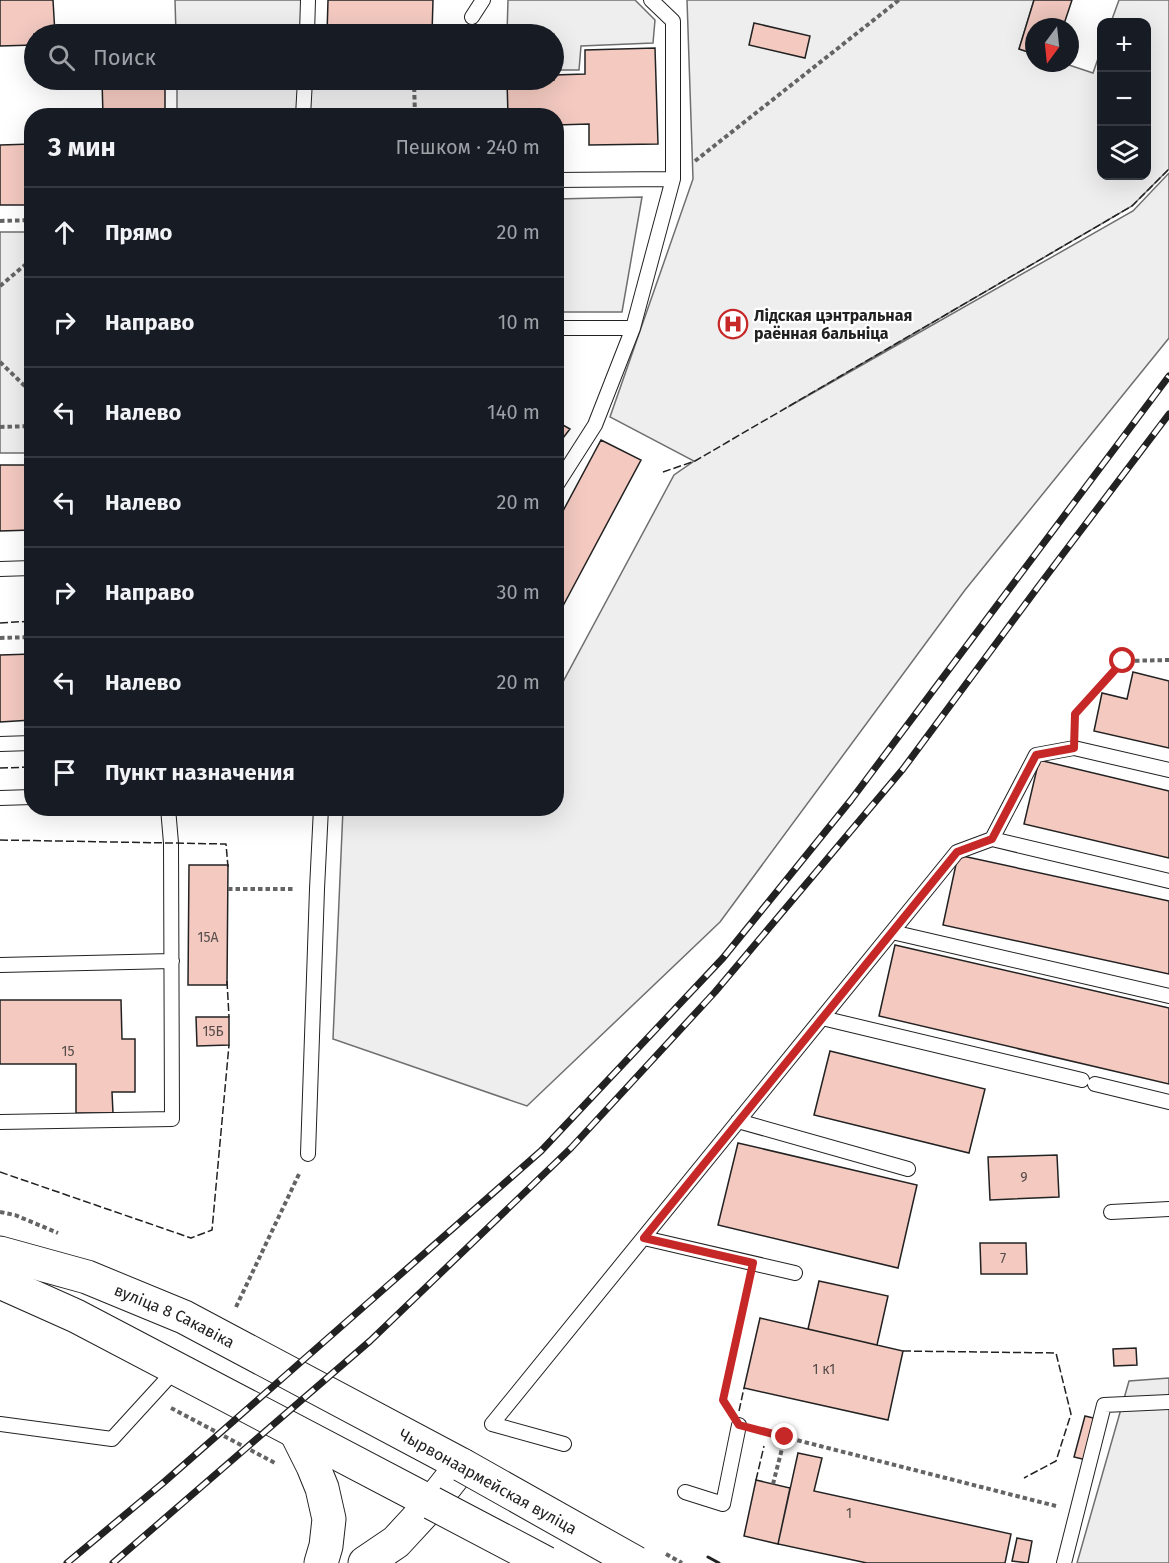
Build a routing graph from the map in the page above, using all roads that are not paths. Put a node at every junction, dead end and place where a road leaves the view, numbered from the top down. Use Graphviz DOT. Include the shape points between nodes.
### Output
graph roads {
  1 [pos="308,0"];
  2 [pos="483,0"];
  3 [pos="651,0"];
  4 [pos="472,17"];
  5 [pos="307,24"];
  6 [pos="304,90"];
  7 [pos="303,108"];
  8 [pos="673,179"];
  9 [pos="564,180"];
  10 [pos="564,328"];
  11 [pos="633,328"];
  12 [pos="564,473"];
  13 [pos="0,568"];
  14 [pos="24,568"];
  15 [pos="24,743"];
  16 [pos="0,744"];
  17 [pos="1169,770"];
  18 [pos="0,798"];
  19 [pos="24,798"];
  20 [pos="169,816"];
  21 [pos="321,816"];
  22 [pos="992,839"];
  23 [pos="1169,881"];
  24 [pos="892,932"];
  25 [pos="172,961"];
  26 [pos="0,964"];
  27 [pos="1169,996"];
  28 [pos="822,1018"];
  29 [pos="1169,1102"];
  30 [pos="738,1121"];
  31 [pos="0,1122"];
  32 [pos="308,1154"];
  33 [pos="908,1169"];
  34 [pos="1169,1209"];
  35 [pos="1111,1212"];
  36 [pos="644,1238"];
  37 [pos="0,1253"];
  38 [pos="795,1273"];
  39 [pos="0,1282"];
  40 [pos="176,1368"];
  41 [pos="339,1400"];
  42 [pos="1169,1402"];
  43 [pos="0,1424"];
  44 [pos="739,1425"];
  45 [pos="296,1432"];
  46 [pos="564,1444"];
  47 [pos="462,1465"];
  48 [pos="685,1492"];
  49 [pos="432,1503"];
  50 [pos="321,1563"];
  51 [pos="365,1563"];
  52 [pos="546,1563"];
  53 [pos="636,1563"];
  54 [pos="1064,1563"];
  1 -- 5 [label="lane"];
  2 -- 4 [label="lane"];
  3 -- 8 [label="lane" via="673,21"];
  6 -- 7 [label="lane"];
  8 -- 9 [label="lane"];
  8 -- 11 [label="lane"];
  10 -- 11 [label="lane"];
  11 -- 12 [label="lane" via="595,425"];
  13 -- 14 [label="lane"];
  15 -- 16 [label="lane"];
  17 -- 22 [label="lane" via="1074,748 1036,755"];
  18 -- 19 [label="lane"];
  20 -- 25 [label="lane"];
  21 -- 32 [label="lane"];
  22 -- 23 [label="lane"];
  22 -- 24 [label="lane" via="957,852"];
  24 -- 27 [label="lane"];
  24 -- 28 [label="lane"];
  25 -- 26 [label="lane"];
  25 -- 31 [label="lane" via="172,1119"];
  28 -- 29 [label="lane"];
  28 -- 30 [label="lane"];
  30 -- 33 [label="lane"];
  30 -- 36 [label="lane"];
  34 -- 35 [label="lane"];
  36 -- 38 [label="lane"];
  36 -- 46 [label="lane" via="492,1424"];
  37 -- 41 [label="main road, вуліца 8 Сакавіка" via="87,1277 184,1317"];
  39 -- 40 [label="main road"];
  40 -- 43 [label="lane" via="112,1439"];
  40 -- 45 [label="main road"];
  41 -- 47 [label="main road, Чырвонаармейская вуліца"];
  42 -- 54 [label="lane" via="1104,1406"];
  44 -- 48 [label="lane" via="723,1504"];
  45 -- 49 [label="main road"];
  45 -- 50 [label="main road" via="314,1466 329,1519"];
  47 -- 49 [label="main road"];
  47 -- 53 [label="main road, Чырвонаармейская вуліца, bridge"];
  49 -- 51 [label="main road" via="396,1542"];
  49 -- 52 [label="main road, bridge"];
}
